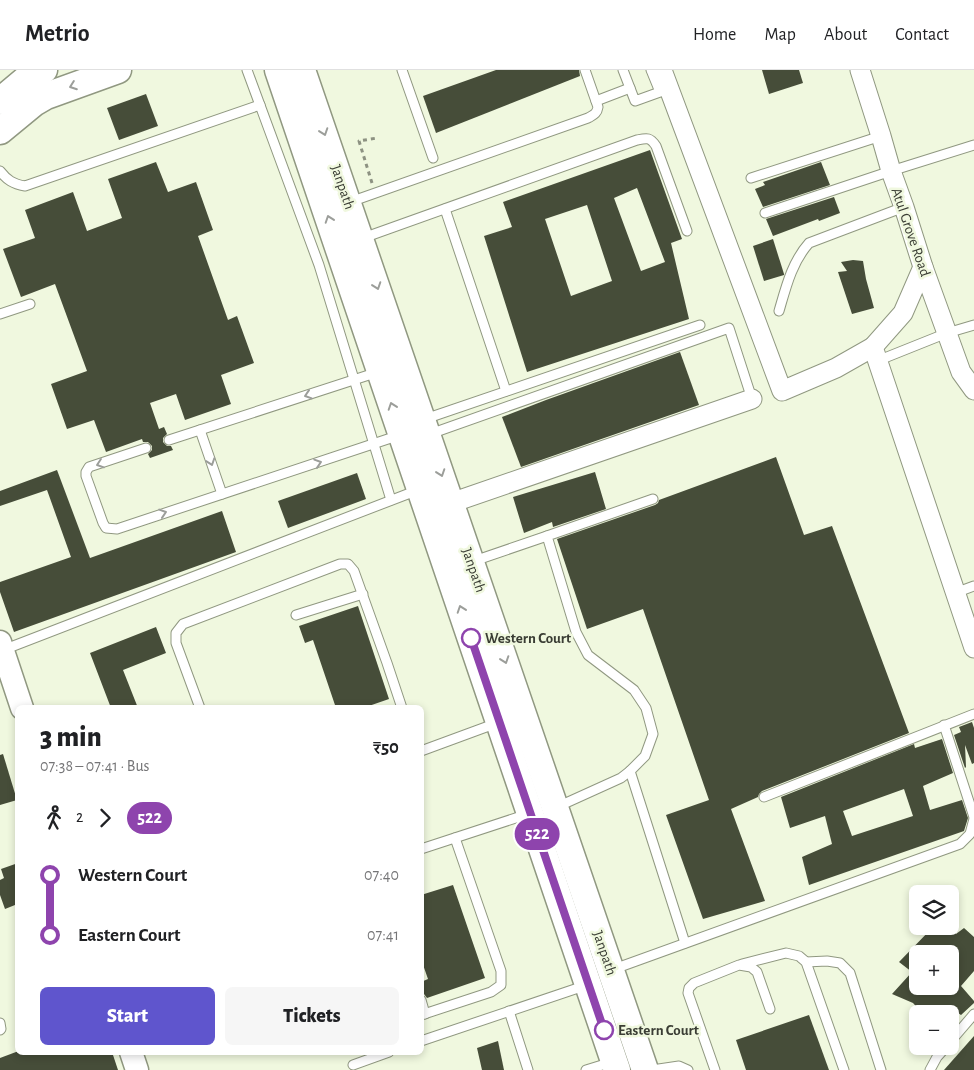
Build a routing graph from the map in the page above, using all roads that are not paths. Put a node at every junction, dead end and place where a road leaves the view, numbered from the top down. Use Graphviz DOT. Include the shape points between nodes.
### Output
graph roads {
  1 [pos="44,70"];
  2 [pos="118,70"];
  3 [pos="247,70"];
  4 [pos="402,70"];
  5 [pos="585,70"];
  6 [pos="623,70"];
  7 [pos="651,70"];
  8 [pos="662,70"];
  9 [pos="860,70"];
  10 [pos="290,74"];
  11 [pos="630,88"];
  12 [pos="0,101"];
  13 [pos="596,101"];
  14 [pos="260,106"];
  15 [pos="0,131"];
  16 [pos="881,136"];
  17 [pos="974,145"];
  18 [pos="433,158"];
  19 [pos="0,171"];
  20 [pos="891,171"];
  21 [pos="751,178"];
  22 [pos="348,202"];
  23 [pos="904,208"];
  24 [pos="445,209"];
  25 [pos="765,213"];
  26 [pos="687,230"];
  27 [pos="360,239"];
  28 [pos="330,261"];
  29 [pos="922,267"];
  30 [pos="30,304"];
  31 [pos="346,310"];
  32 [pos="779,311"];
  33 [pos="0,314"];
  34 [pos="700,325"];
  35 [pos="974,325"];
  36 [pos="947,333"];
  37 [pos="875,354"];
  38 [pos="380,371"];
  39 [pos="354,379"];
  40 [pos="974,390"];
  41 [pos="506,391"];
  42 [pos="752,399"];
  43 [pos="417,429"];
  44 [pos="200,430"];
  45 [pos="169,440"];
  46 [pos="374,444"];
  47 [pos="146,448"];
  48 [pos="420,489"];
  49 [pos="222,494"];
  50 [pos="653,499"];
  51 [pos="391,500"];
  52 [pos="451,503"];
  53 [pos="547,536"];
  54 [pos="471,562"];
  55 [pos="974,586"];
  56 [pos="955,593"];
  57 [pos="363,594"];
  58 [pos="296,615"];
  59 [pos="971,627"];
  60 [pos="2,646"];
  61 [pos="974,648"];
  62 [pos="21,705"];
  63 [pos="199,705"];
  64 [pos="401,705"];
  65 [pos="974,714"];
  66 [pos="499,722"];
  67 [pos="944,725"];
  68 [pos="424,750"];
  69 [pos="630,771"];
  70 [pos="764,797"];
  71 [pos="556,808"];
  72 [pos="530,813"];
  73 [pos="974,818"];
  74 [pos="455,838"];
  75 [pos="424,848"];
  76 [pos="685,943"];
  77 [pos="806,962"];
  78 [pos="739,965"];
  79 [pos="611,970"];
  80 [pos="588,984"];
  81 [pos="770,1008"];
  82 [pos="509,1011"];
  83 [pos="974,1014"];
  84 [pos="424,1015"];
  85 [pos="0,1023"];
  86 [pos="0,1030"];
  87 [pos="959,1032"];
  88 [pos="424,1040"];
  89 [pos="132,1055"];
  90 [pos="381,1055"];
  91 [pos="940,1055"];
  92 [pos="353,1065"];
  93 [pos="616,1066"];
  94 [pos="136,1070"];
  95 [pos="528,1070"];
  96 [pos="586,1070"];
  97 [pos="645,1070"];
  98 [pos="652,1070"];
  99 [pos="688,1070"];
  100 [pos="715,1070"];
  101 [pos="844,1070"];
  102 [pos="881,1070"];
  103 [pos="930,1070"];
  1 -- 12 [label="main road"];
  2 -- 15 [label="main road, one-way" via="46,96"];
  3 -- 14 [label="lane"];
  4 -- 18 [label="lane"];
  5 -- 13 [label="lane"];
  6 -- 11 [label="lane"];
  7 -- 11 [label="lane" via="660,92 635,102"];
  8 -- 37 [label="street" via="782,391"];
  9 -- 16 [label="street, Atul Grove Road"];
  10 -- 22 [label="main road, Janpath, one-way"];
  28 -- 10 [label="main road, Janpath, one-way"];
  11 -- 13 [label="lane"];
  13 -- 22 [label="lane" via="598,111 588,118"];
  14 -- 19 [label="lane" via="25,186 9,181"];
  14 -- 28 [label="lane"];
  16 -- 20 [label="street, Atul Grove Road"];
  16 -- 21 [label="lane"];
  17 -- 20 [label="lane"];
  20 -- 23 [label="street, Atul Grove Road"];
  20 -- 25 [label="lane"];
  22 -- 27 [label="main road, Janpath"];
  23 -- 29 [label="street, Atul Grove Road"];
  23 -- 32 [label="lane" via="809,243 792,271"];
  24 -- 26 [label="lane" via="647,138 656,146"];
  24 -- 27 [label="lane"];
  24 -- 41 [label="lane"];
  27 -- 43 [label="main road, Janpath, one-way"];
  28 -- 31 [label="main road, Janpath"];
  29 -- 36 [label="street, Atul Grove Road"];
  29 -- 37 [label="street" via="903,313"];
  30 -- 33 [label="lane"];
  31 -- 38 [label="main road, Janpath"];
  31 -- 39 [label="lane"];
  34 -- 41 [label="lane"];
  35 -- 36 [label="lane"];
  36 -- 37 [label="lane"];
  36 -- 40 [label="street, Atul Grove Road" via="961,372"];
  37 -- 56 [label="street"];
  38 -- 39 [label="lane"];
  43 -- 38 [label="main road, Janpath, one-way"];
  39 -- 44 [label="lane, one-way"];
  39 -- 46 [label="lane"];
  41 -- 43 [label="lane"];
  42 -- 43 [label="lane" via="729,328"];
  42 -- 52 [label="street"];
  43 -- 46 [label="lane"];
  43 -- 48 [label="main road, Janpath"];
  43 -- 52 [label="main road, Janpath, one-way"];
  44 -- 45 [label="lane"];
  44 -- 49 [label="lane, one-way"];
  49 -- 46 [label="lane, one-way"];
  46 -- 51 [label="lane"];
  47 -- 49 [label="lane, one-way" via="89,468 86,472 106,528 117,528"];
  48 -- 51 [label="lane"];
  66 -- 48 [label="main road, Janpath, one-way"];
  50 -- 53 [label="lane"];
  51 -- 60 [label="lane"];
  52 -- 54 [label="main road, Janpath"];
  53 -- 54 [label="lane"];
  53 -- 69 [label="lane" via="576,632 588,654 634,690 646,708 653,734 645,756"];
  54 -- 71 [label="main road, Janpath, one-way"];
  55 -- 56 [label="lane"];
  56 -- 59 [label="street"];
  57 -- 58 [label="lane"];
  57 -- 63 [label="lane" via="354,571 348,564 340,564 183,624 176,633 176,643"];
  57 -- 64 [label="lane"];
  59 -- 61 [label="street"];
  60 -- 62 [label="street"];
  65 -- 67 [label="lane"];
  66 -- 68 [label="lane"];
  66 -- 72 [label="main road, Janpath"];
  67 -- 70 [label="lane"];
  67 -- 73 [label="lane"];
  69 -- 71 [label="lane"];
  69 -- 76 [label="lane"];
  71 -- 79 [label="main road, Janpath"];
  72 -- 74 [label="lane"];
  72 -- 80 [label="main road, Janpath"];
  73 -- 76 [label="lane" via="970,834 960,844"];
  74 -- 75 [label="lane"];
  74 -- 84 [label="lane" via="501,971 501,985 491,992"];
  76 -- 79 [label="lane"];
  77 -- 78 [label="lane" via="799,956 786,953"];
  77 -- 101 [label="lane"];
  77 -- 102 [label="lane" via="840,963 850,973"];
  78 -- 81 [label="lane" via="757,972"];
  78 -- 100 [label="lane" via="689,988"];
  79 -- 97 [label="main road, Janpath"];
  80 -- 82 [label="lane"];
  80 -- 93 [label="main road, Janpath"];
  82 -- 88 [label="lane"];
  82 -- 95 [label="lane"];
  83 -- 87 [label="lane"];
  85 -- 86 [label="lane"];
  89 -- 94 [label="street"];
  90 -- 92 [label="lane"];
  91 -- 103 [label="lane"];
  93 -- 96 [label="lane"];
  98 -- 99 [label="lane" via="679,1066"];
}
